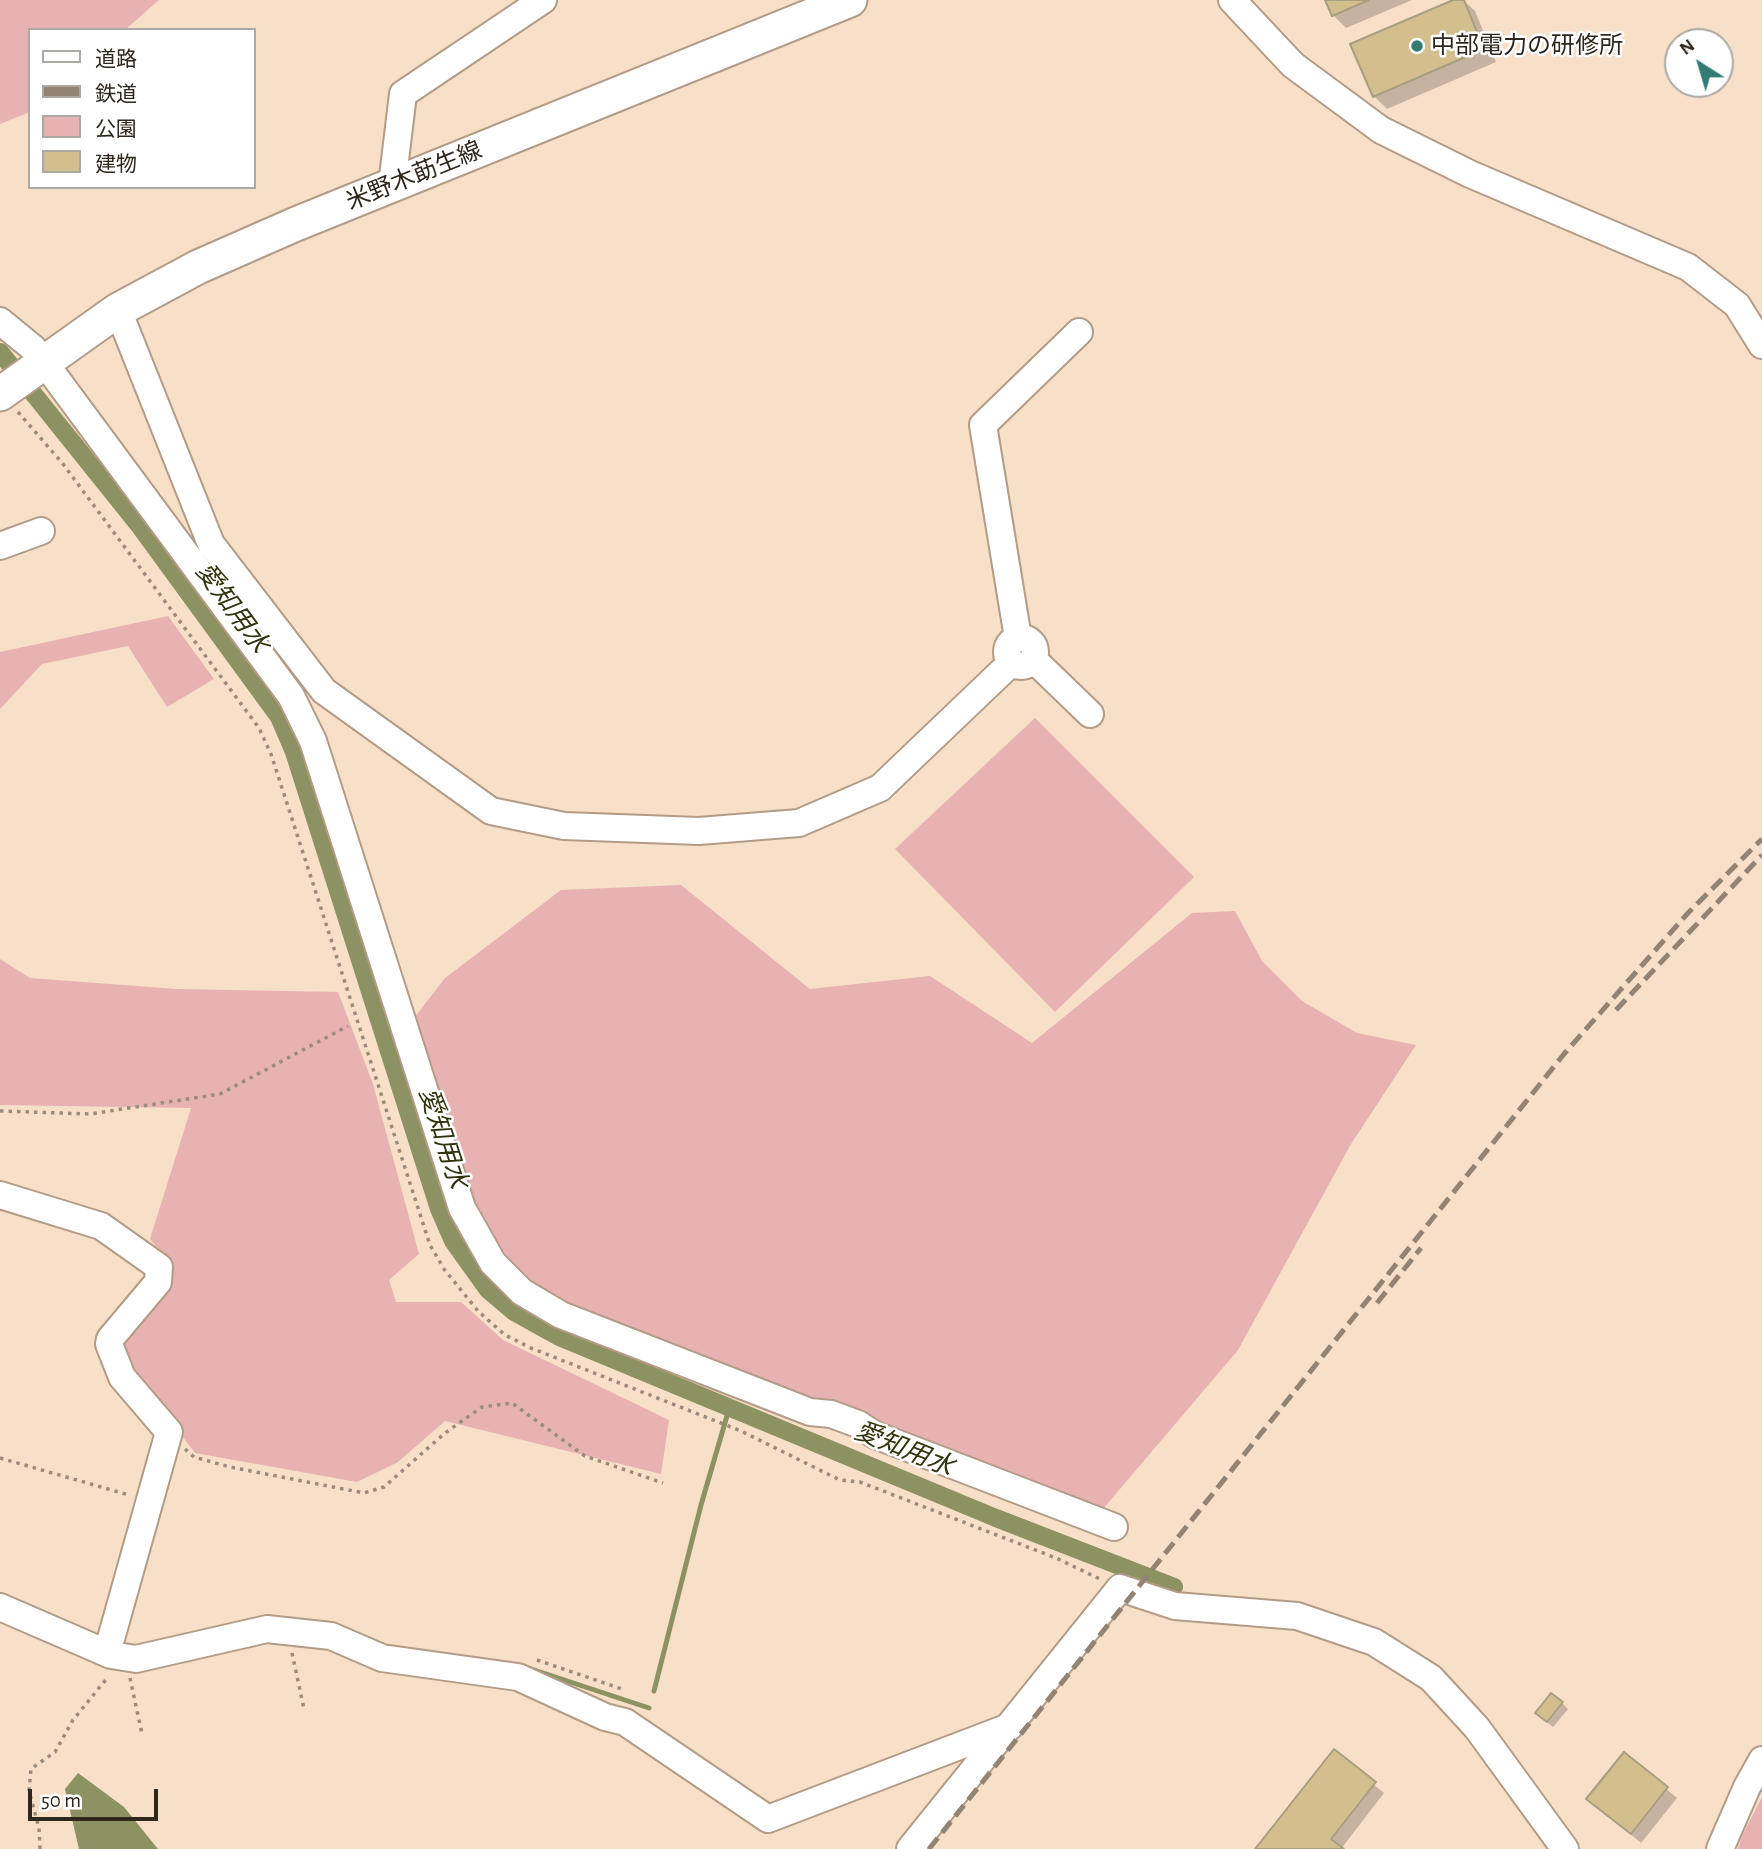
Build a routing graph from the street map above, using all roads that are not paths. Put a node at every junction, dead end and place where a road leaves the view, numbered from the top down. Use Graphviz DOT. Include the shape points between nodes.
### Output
graph roads {
  1 [pos="543,0"];
  2 [pos="850,0"];
  3 [pos="1232,0"];
  4 [pos="393,185"];
  5 [pos="118,310"];
  6 [pos="0,321"];
  7 [pos="1079,332"];
  8 [pos="1762,345"];
  9 [pos="42,363"];
  10 [pos="7,398"];
  11 [pos="41,531"];
  12 [pos="0,545"];
  13 [pos="1021,653"];
  14 [pos="1090,714"];
  15 [pos="0,1195"];
  16 [pos="1114,1527"];
  17 [pos="0,1607"];
  18 [pos="116,1655"];
  19 [pos="1009,1727"];
  20 [pos="1762,1760"];
  21 [pos="910,1849"];
  22 [pos="1565,1849"];
  23 [pos="1720,1849"];
  1 -- 4 [label="street" via="403,94"];
  2 -- 4 [label="main road, 米野木莇生線"];
  3 -- 8 [label="street" via="1293,65 1381,130 1470,174 1688,267 1737,305"];
  4 -- 5 [label="main road, 米野木莇生線" via="198,267"];
  5 -- 9 [label="main road, 米野木莇生線"];
  5 -- 13 [label="street" via="211,544 324,691 491,811 564,826 699,831 799,823 880,788"];
  6 -- 9 [label="street" via="33,348"];
  7 -- 13 [label="street" via="983,425"];
  9 -- 10 [label="main road, 米野木莇生線"];
  9 -- 16 [label="street" via="302,716 462,1209 493,1263 522,1292 561,1315 810,1412 858,1424 875,1435"];
  11 -- 12 [label="street"];
  13 -- 14 [label="street"];
  15 -- 18 [label="street" via="102,1226 159,1267 158,1282 109,1344 122,1377 169,1432 148,1500"];
  17 -- 18 [label="street"];
  18 -- 19 [label="street" via="136,1659 267,1629 331,1636 382,1658 518,1677 625,1722 768,1819"];
  19 -- 21 [label="street"];
  19 -- 22 [label="street" via="1120,1588 1175,1606 1297,1616 1374,1642 1431,1678 1477,1728"];
  20 -- 23 [label="street"];
}
